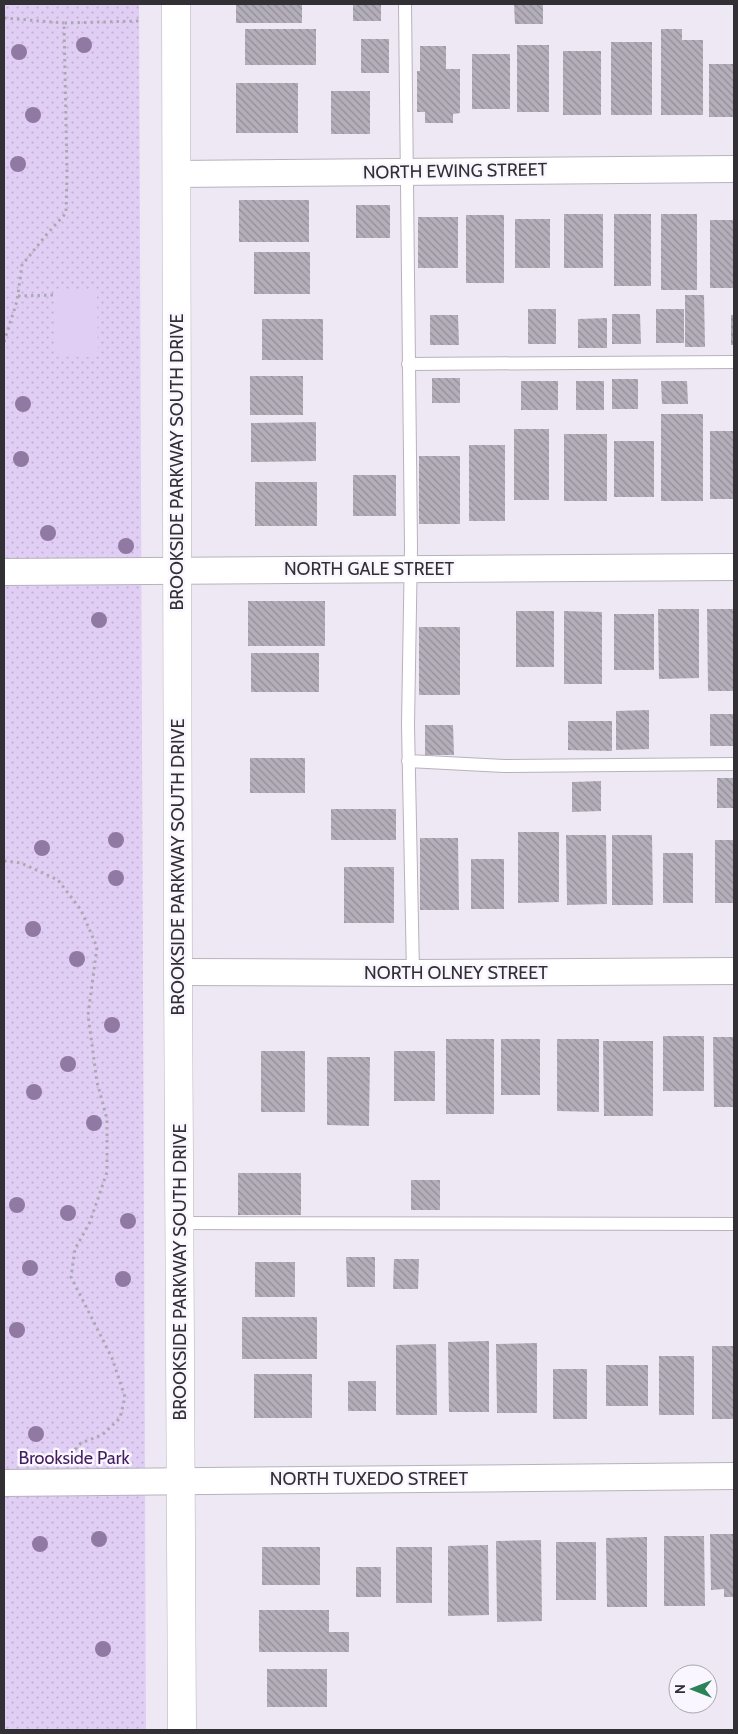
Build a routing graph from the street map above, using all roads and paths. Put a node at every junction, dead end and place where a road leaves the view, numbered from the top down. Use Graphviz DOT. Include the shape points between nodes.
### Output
graph roads {
  1 [pos="176,4"];
  2 [pos="405,4"];
  3 [pos="4,18"];
  4 [pos="140,21"];
  5 [pos="64,22"];
  6 [pos="734,169"];
  7 [pos="406,172"];
  8 [pos="176,174"];
  9 [pos="54,295"];
  10 [pos="18,296"];
  11 [pos="4,342"];
  12 [pos="734,362"];
  13 [pos="408,364"];
  14 [pos="734,567"];
  15 [pos="411,569"];
  16 [pos="177,571"];
  17 [pos="4,572"];
  18 [pos="408,760"];
  19 [pos="734,764"];
  20 [pos="4,861"];
  21 [pos="734,971"];
  22 [pos="178,972"];
  23 [pos="413,974"];
  24 [pos="180,1223"];
  25 [pos="734,1224"];
  26 [pos="734,1476"];
  27 [pos="181,1481"];
  28 [pos="46,1482"];
  29 [pos="4,1483"];
  30 [pos="182,1730"];
  1 -- 8 [label="main road, BROOKSIDE PARKWAY SOUTH DRIVE"];
  2 -- 7 [label="lane"];
  3 -- 5 [label="path"];
  4 -- 5 [label="path"];
  5 -- 10 [label="path" via="66,213 22,265"];
  6 -- 7 [label="street, NORTH EWING STREET"];
  7 -- 8 [label="street, NORTH EWING STREET"];
  7 -- 13 [label="lane"];
  8 -- 16 [label="main road, BROOKSIDE PARKWAY SOUTH DRIVE"];
  9 -- 10 [label="path"];
  10 -- 11 [label="path"];
  12 -- 13 [label="lane"];
  13 -- 15 [label="lane"];
  14 -- 15 [label="street, NORTH GALE STREET"];
  15 -- 16 [label="street, NORTH GALE STREET"];
  15 -- 18 [label="lane"];
  16 -- 17 [label="street, NORTH GALE STREET"];
  16 -- 22 [label="main road, BROOKSIDE PARKWAY SOUTH DRIVE"];
  18 -- 19 [label="lane" via="504,766"];
  18 -- 23 [label="lane"];
  20 -- 28 [label="path" via="21,863 58,880 82,910 97,947 88,1015 97,1082 107,1119 107,1172 90,1222 75,1249 71,1277 112,1358 125,1397 120,1418 102,1436 81,1443"];
  21 -- 23 [label="street, NORTH OLNEY STREET"];
  22 -- 23 [label="street, NORTH OLNEY STREET"];
  22 -- 24 [label="main road, BROOKSIDE PARKWAY SOUTH DRIVE"];
  24 -- 25 [label="lane"];
  24 -- 27 [label="main road, BROOKSIDE PARKWAY SOUTH DRIVE"];
  26 -- 27 [label="street, NORTH TUXEDO STREET"];
  27 -- 28 [label="street, NORTH TUXEDO STREET"];
  27 -- 30 [label="main road, BROOKSIDE PARKWAY SOUTH DRIVE"];
  28 -- 29 [label="street, NORTH TUXEDO STREET"];
}
